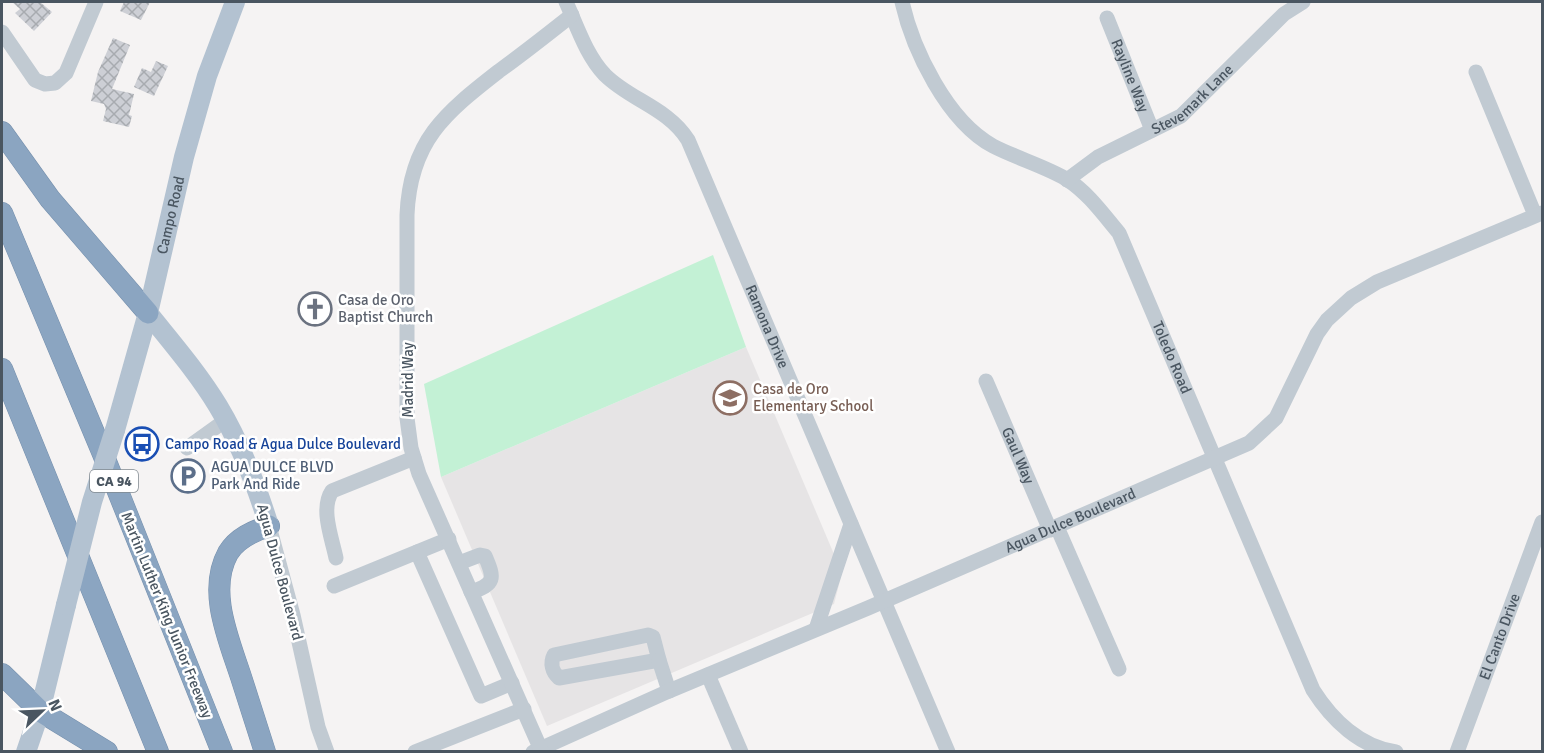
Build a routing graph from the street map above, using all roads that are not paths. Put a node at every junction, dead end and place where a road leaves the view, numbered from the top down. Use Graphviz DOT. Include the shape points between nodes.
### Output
graph roads {
  1 [pos="96,2"];
  2 [pos="235,2"];
  3 [pos="902,2"];
  4 [pos="1303,2"];
  5 [pos="569,8"];
  6 [pos="1107,18"];
  7 [pos="2,32"];
  8 [pos="1476,72"];
  9 [pos="1152,130"];
  10 [pos="2,132"];
  11 [pos="1067,180"];
  12 [pos="2,213"];
  13 [pos="1538,214"];
  14 [pos="148,313"];
  15 [pos="2,369"];
  16 [pos="986,381"];
  17 [pos="226,420"];
  18 [pos="187,448"];
  19 [pos="414,458"];
  20 [pos="1216,459"];
  21 [pos="1542,522"];
  22 [pos="851,524"];
  23 [pos="269,526"];
  24 [pos="1054,528"];
  25 [pos="449,539"];
  26 [pos="417,552"];
  27 [pos="336,558"];
  28 [pos="459,563"];
  29 [pos="334,586"];
  30 [pos="471,592"];
  31 [pos="884,601"];
  32 [pos="816,629"];
  33 [pos="659,660"];
  34 [pos="1119,669"];
  35 [pos="2,674"];
  36 [pos="708,675"];
  37 [pos="512,683"];
  38 [pos="669,691"];
  39 [pos="524,709"];
  40 [pos="40,711"];
  41 [pos="539,750"];
  42 [pos="26,752"];
  43 [pos="107,752"];
  44 [pos="158,752"];
  45 [pos="222,752"];
  46 [pos="265,752"];
  47 [pos="327,752"];
  48 [pos="415,752"];
  49 [pos="741,752"];
  50 [pos="948,752"];
  51 [pos="1396,752"];
  52 [pos="1457,752"];
  1 -- 7 [label="street" via="63,77 50,84 35,80"];
  2 -- 14 [label="main road, Campo Road" via="207,76 184,158"];
  3 -- 11 [label="street, Toledo Road" via="932,79 957,114 991,144"];
  4 -- 9 [label="street, Stevemark Lane" via="1284,14 1181,116"];
  5 -- 19 [label="street, Madrid Way" via="451,110 432,132 413,172 407,215 407,418"];
  5 -- 22 [label="street, Ramona Drive" via="585,45 605,75 667,117 688,140"];
  6 -- 9 [label="street, Rayline Way"];
  8 -- 13 [label="street"];
  9 -- 11 [label="street, Stevemark Lane" via="1098,157"];
  10 -- 14 [label="highway" via="50,199"];
  11 -- 20 [label="street, Toledo Road" via="1086,194 1119,232"];
  12 -- 45 [label="highway, Martin Luther King Junior Freeway / CA 94"];
  13 -- 20 [label="street, Agua Dulce Boulevard" via="1377,282 1351,298 1317,334 1276,418 1249,443"];
  14 -- 17 [label="main road, Agua Dulce Boulevard" via="190,365"];
  14 -- 40 [label="main road, Campo Road, bridge" via="93,502"];
  15 -- 44 [label="highway"];
  16 -- 24 [label="street, Gaul Way"];
  17 -- 18 [label="street"];
  17 -- 23 [label="main road, Agua Dulce Boulevard" via="253,476"];
  19 -- 25 [label="street, Madrid Way"];
  19 -- 27 [label="street" via="332,491 327,511"];
  20 -- 24 [label="street, Agua Dulce Boulevard"];
  20 -- 51 [label="street, Toledo Road" via="1317,696 1348,731 1372,745"];
  21 -- 52 [label="street, El Canto Drive"];
  22 -- 31 [label="street, Ramona Drive"];
  22 -- 32 [label="street"];
  23 -- 46 [label="highway" via="233,546 220,577 224,620"];
  23 -- 47 [label="street, Agua Dulce Boulevard"];
  24 -- 31 [label="street, Agua Dulce Boulevard"];
  24 -- 34 [label="street, Gaul Way"];
  25 -- 26 [label="street"];
  25 -- 28 [label="street, Madrid Way"];
  26 -- 29 [label="street"];
  26 -- 37 [label="street" via="481,696"];
  28 -- 30 [label="street, Madrid Way"];
  28 -- 30 [label="street" via="485,556 491,582"];
  30 -- 37 [label="street, Madrid Way"];
  31 -- 32 [label="street, Agua Dulce Boulevard"];
  31 -- 50 [label="street, Ramona Drive"];
  32 -- 36 [label="street, Agua Dulce Boulevard"];
  33 -- 33 [label="street" via="653,637 648,635 563,652 552,659 559,678"];
  33 -- 38 [label="street"];
  35 -- 40 [label="highway"];
  36 -- 38 [label="street, Agua Dulce Boulevard"];
  36 -- 49 [label="street"];
  37 -- 39 [label="street, Madrid Way"];
  38 -- 41 [label="street, Agua Dulce Boulevard"];
  39 -- 41 [label="street, Madrid Way"];
  39 -- 48 [label="street"];
  40 -- 42 [label="main road, Campo Road"];
  40 -- 43 [label="highway"];
}
